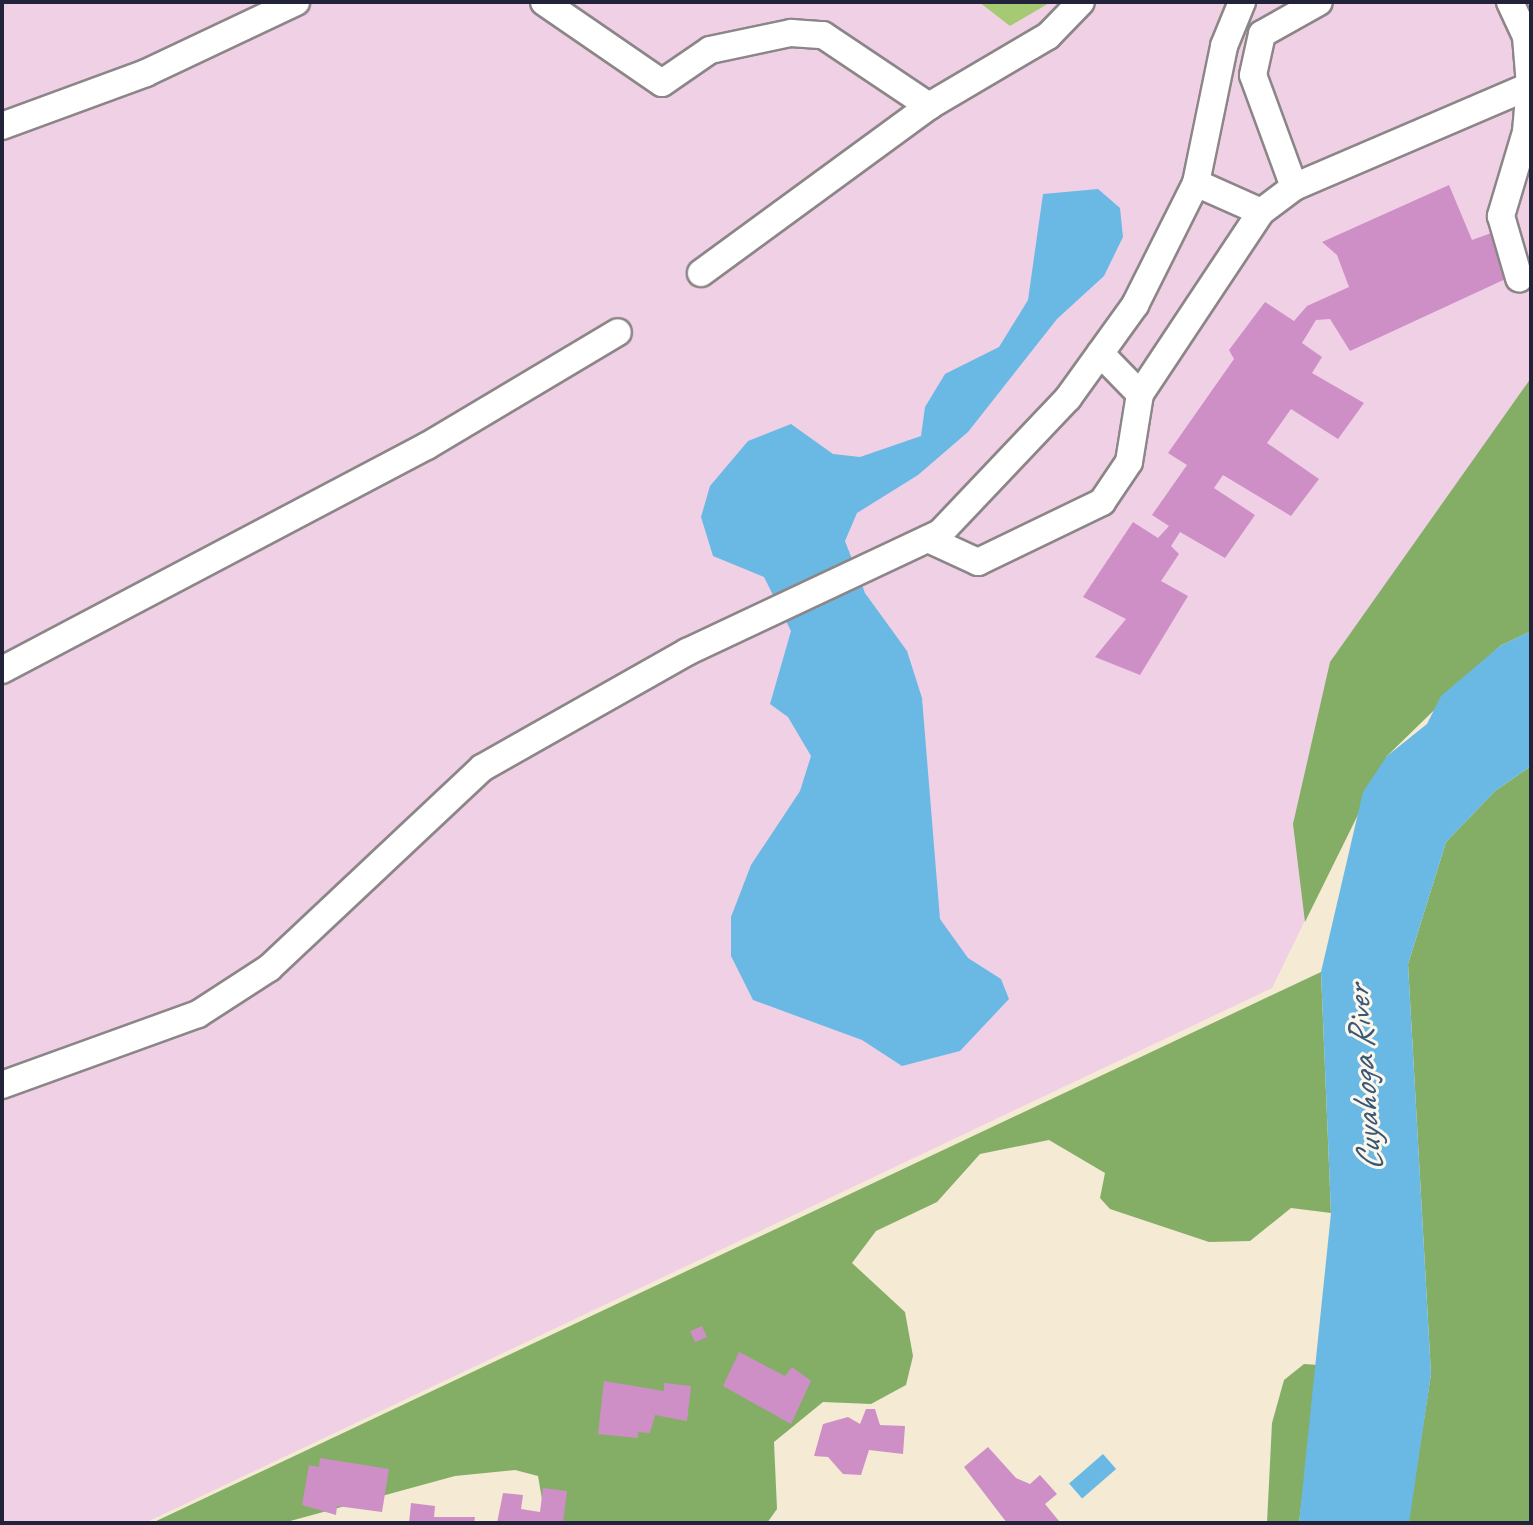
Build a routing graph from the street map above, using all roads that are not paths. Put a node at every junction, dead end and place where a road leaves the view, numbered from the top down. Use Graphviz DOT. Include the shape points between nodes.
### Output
graph roads {
  1 [pos="296,2"];
  2 [pos="544,2"];
  3 [pos="1081,2"];
  4 [pos="1242,2"];
  5 [pos="1319,2"];
  6 [pos="1510,2"];
  7 [pos="1530,86"];
  8 [pos="929,106"];
  9 [pos="2,126"];
  10 [pos="1196,183"];
  11 [pos="1294,187"];
  12 [pos="1261,212"];
  13 [pos="701,273"];
  14 [pos="1519,278"];
  15 [pos="618,332"];
  16 [pos="1100,353"];
  17 [pos="1140,394"];
  18 [pos="928,539"];
  19 [pos="2,670"];
  20 [pos="2,1085"];
  1 -- 9 [label="lane" via="146,73"];
  2 -- 8 [label="lane" via="662,83 710,50 791,33 823,35"];
  3 -- 8 [label="lane" via="1048,36"];
  4 -- 10 [label="lane" via="1224,46"];
  5 -- 11 [label="lane" via="1262,34 1253,75"];
  6 -- 7 [label="lane" via="1526,37"];
  7 -- 11 [label="lane"];
  7 -- 14 [label="lane" via="1526,132 1501,216"];
  8 -- 13 [label="lane"];
  10 -- 12 [label="lane"];
  10 -- 16 [label="lane" via="1135,305"];
  11 -- 12 [label="lane"];
  12 -- 17 [label="lane"];
  15 -- 19 [label="lane" via="427,446"];
  16 -- 17 [label="lane"];
  16 -- 18 [label="lane" via="1068,398"];
  17 -- 18 [label="lane" via="1129,462 1102,502 1078,519 1046,526 978,562"];
  18 -- 20 [label="lane" via="750,623 482,768 269,968 198,1014"];
}
